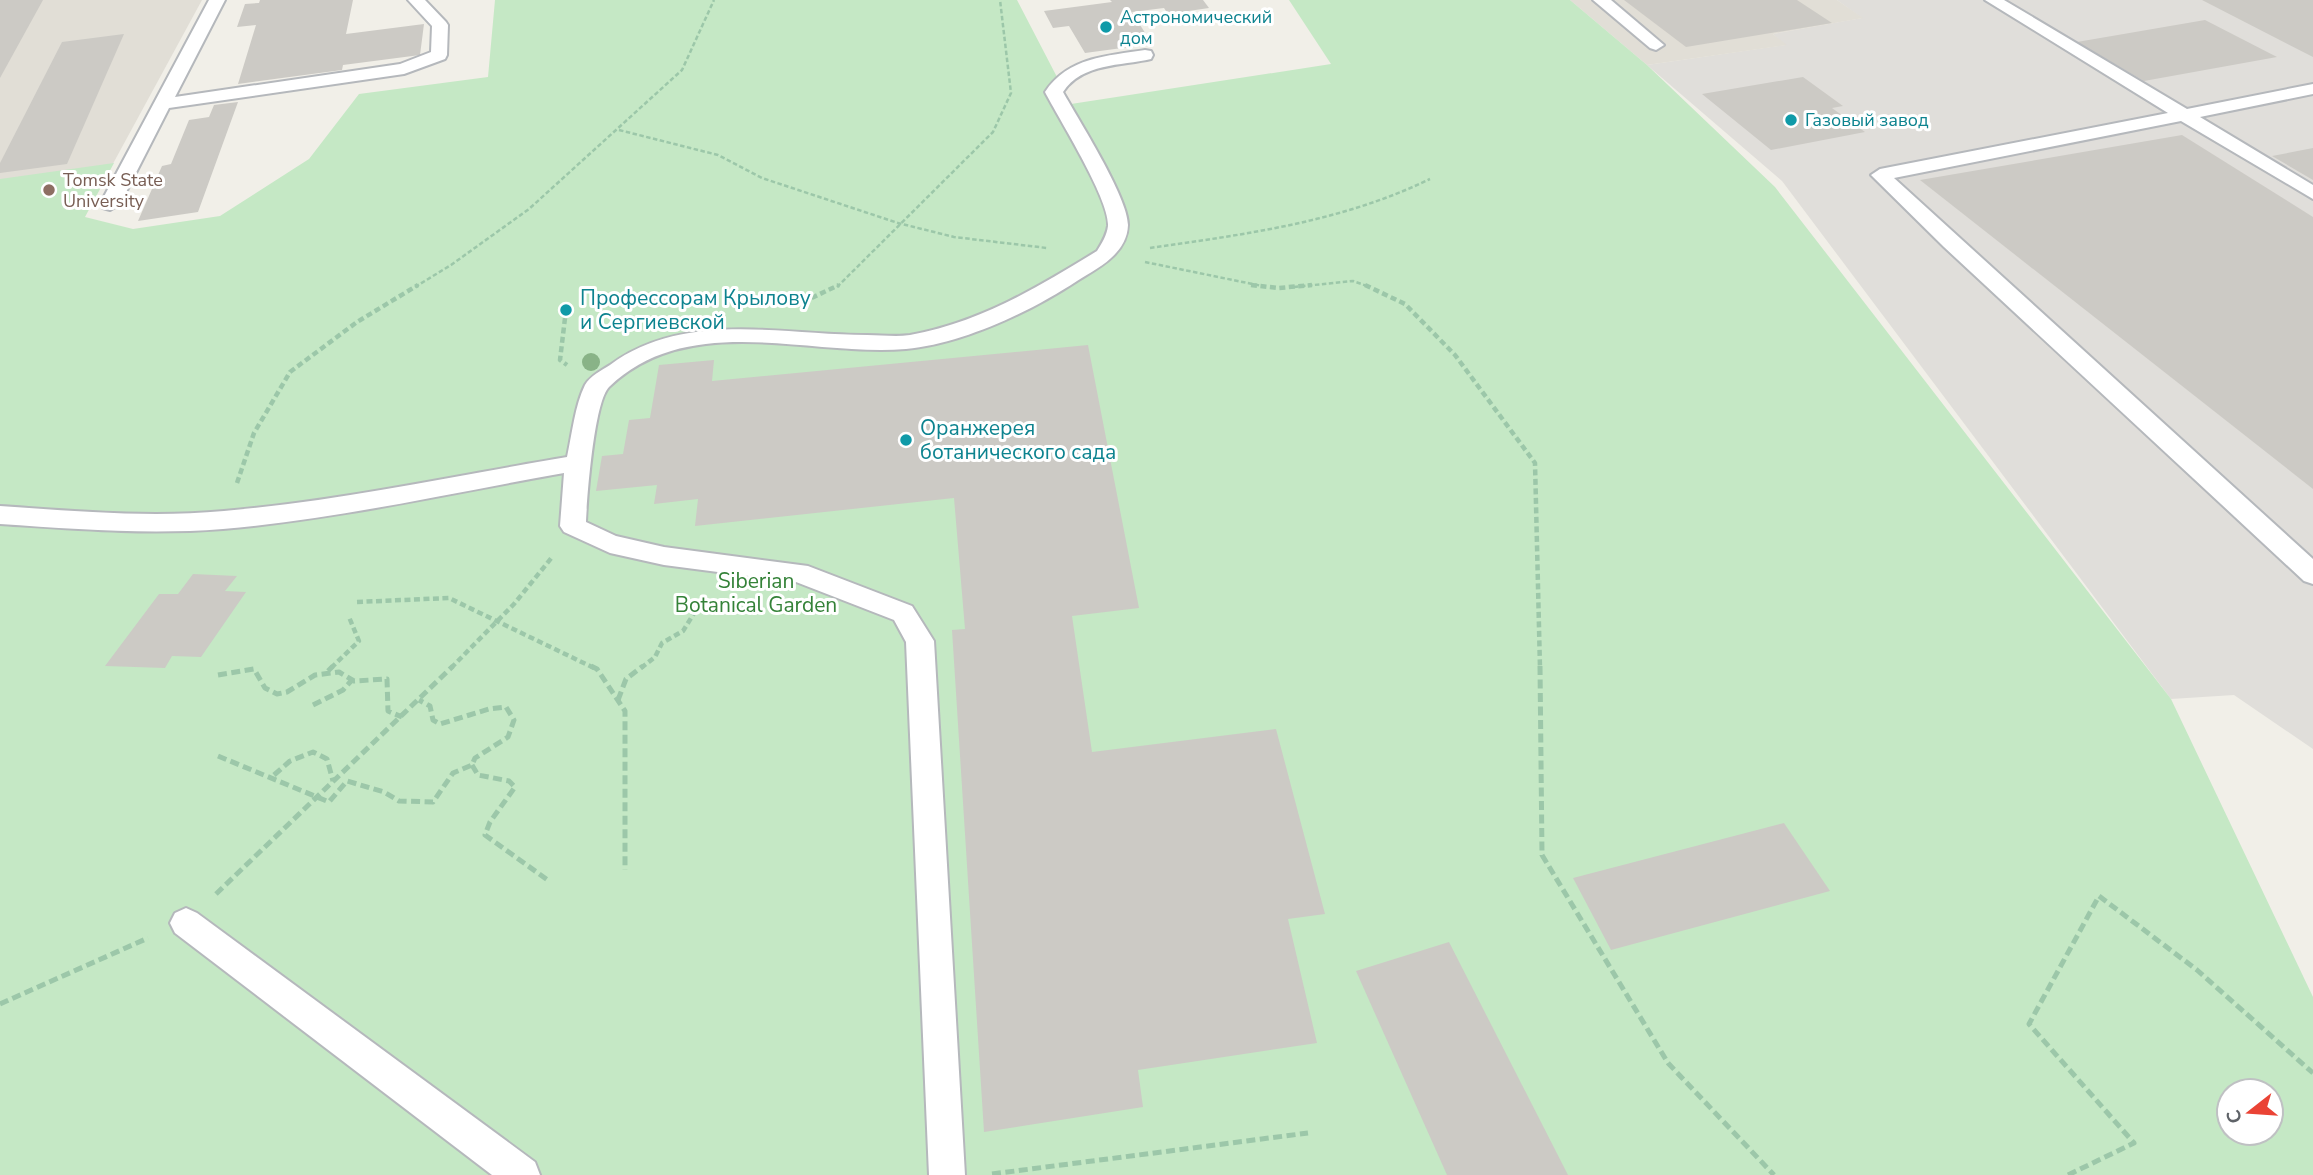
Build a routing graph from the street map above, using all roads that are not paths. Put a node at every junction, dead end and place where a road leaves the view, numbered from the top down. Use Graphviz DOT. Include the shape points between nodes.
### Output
graph roads {
  1 [pos="218,0"];
  2 [pos="416,0"];
  3 [pos="1601,0"];
  4 [pos="1993,0"];
  5 [pos="1656,44"];
  6 [pos="1145,55"];
  7 [pos="2313,89"];
  8 [pos="163,104"];
  9 [pos="2184,115"];
  10 [pos="2313,192"];
  11 [pos="110,204"];
  12 [pos="577,463"];
  13 [pos="0,515"];
  14 [pos="2313,574"];
  15 [pos="186,923"];
  16 [pos="522,1175"];
  17 [pos="947,1175"];
  1 -- 8 [label="lane"];
  2 -- 8 [label="lane" via="440,25 439,55 404,69"];
  3 -- 5 [label="lane"];
  4 -- 9 [label="lane"];
  6 -- 12 [label="lane" via="1079,68 1059,81 1054,92 1110,195 1118,224 1104,255 998,316 907,342 729,335 675,342 632,359 596,386"];
  7 -- 9 [label="lane"];
  8 -- 11 [label="lane"];
  9 -- 10 [label="lane"];
  9 -- 14 [label="lane" via="1880,175"];
  12 -- 13 [label="lane" via="224,520 138,524"];
  12 -- 17 [label="lane" via="573,526 610,544 664,556 799,573 903,613 920,641"];
  15 -- 16 [label="lane"];
}
